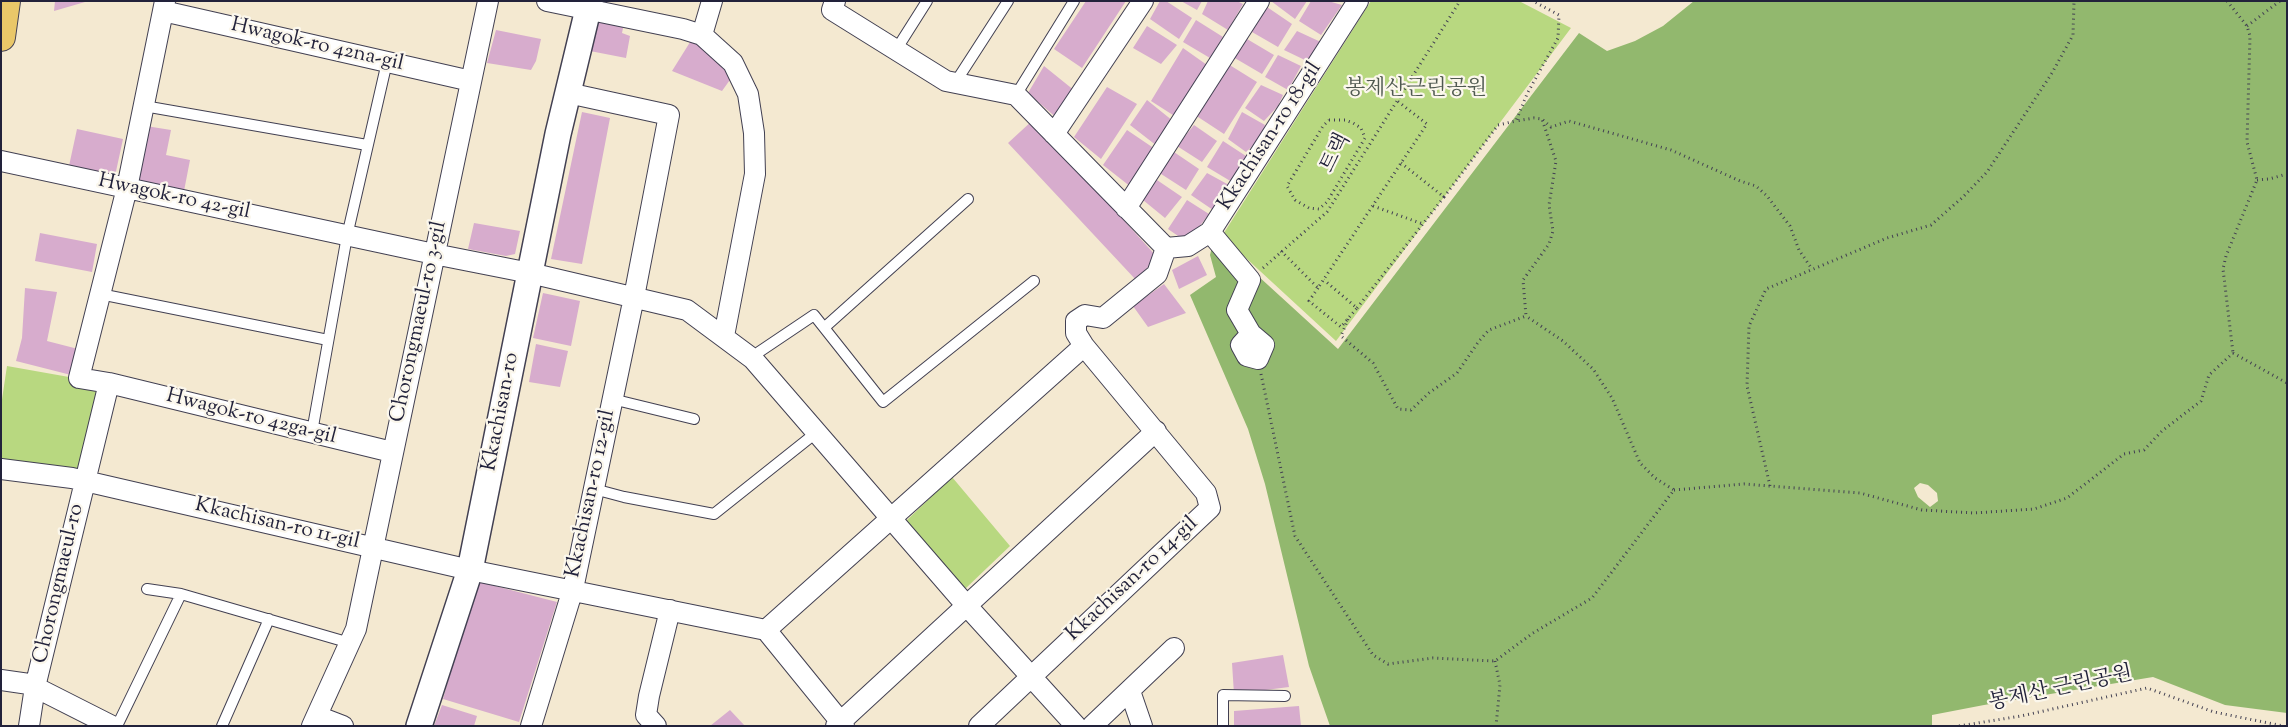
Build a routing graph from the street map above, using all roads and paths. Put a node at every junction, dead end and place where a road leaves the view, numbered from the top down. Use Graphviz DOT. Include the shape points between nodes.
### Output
graph roads {
  1 [pos="6,1"];
  2 [pos="488,1"];
  3 [pos="546,1"];
  4 [pos="712,1"];
  5 [pos="835,1"];
  6 [pos="927,1"];
  7 [pos="1008,1"];
  8 [pos="1074,1"];
  9 [pos="1143,1"];
  10 [pos="1259,1"];
  11 [pos="1358,1"];
  12 [pos="1460,1"];
  13 [pos="1533,1"];
  14 [pos="2074,1"];
  15 [pos="2227,1"];
  16 [pos="2280,1"];
  17 [pos="164,6"];
  18 [pos="589,6"];
  19 [pos="2247,26"];
  20 [pos="702,35"];
  21 [pos="1,37"];
  22 [pos="896,50"];
  23 [pos="386,62"];
  24 [pos="471,81"];
  25 [pos="955,83"];
  26 [pos="568,93"];
  27 [pos="1016,95"];
  28 [pos="1396,100"];
  29 [pos="144,106"];
  30 [pos="1542,119"];
  31 [pos="1516,122"];
  32 [pos="1054,134"];
  33 [pos="367,146"];
  34 [pos="1,161"];
  35 [pos="1401,163"];
  36 [pos="2287,174"];
  37 [pos="1291,178"];
  38 [pos="2258,180"];
  39 [pos="127,188"];
  40 [pos="1444,197"];
  41 [pos="968,198"];
  42 [pos="1373,206"];
  43 [pos="1126,208"];
  44 [pos="1423,224"];
  45 [pos="1210,232"];
  46 [pos="347,236"];
  47 [pos="1166,248"];
  48 [pos="1281,251"];
  49 [pos="434,254"];
  50 [pos="1812,269"];
  51 [pos="530,272"];
  52 [pos="1250,280"];
  53 [pos="1324,280"];
  54 [pos="1034,281"];
  55 [pos="1318,288"];
  56 [pos="100,294"];
  57 [pos="634,297"];
  58 [pos="1357,308"];
  59 [pos="1526,316"];
  60 [pos="1348,319"];
  61 [pos="825,328"];
  62 [pos="724,336"];
  63 [pos="328,340"];
  64 [pos="1084,346"];
  65 [pos="2233,353"];
  66 [pos="753,359"];
  67 [pos="1258,359"];
  68 [pos="109,383"];
  69 [pos="2287,383"];
  70 [pos="612,399"];
  71 [pos="694,419"];
  72 [pos="1156,431"];
  73 [pos="312,432"];
  74 [pos="817,432"];
  75 [pos="392,452"];
  76 [pos="1,468"];
  77 [pos="84,480"];
  78 [pos="1770,486"];
  79 [pos="594,489"];
  80 [pos="1674,490"];
  81 [pos="892,519"];
  82 [pos="374,547"];
  83 [pos="470,570"];
  84 [pos="147,588"];
  85 [pos="573,589"];
  86 [pos="182,594"];
  87 [pos="966,606"];
  88 [pos="670,610"];
  89 [pos="268,619"];
  90 [pos="766,630"];
  91 [pos="350,643"];
  92 [pos="1174,648"];
  93 [pos="1495,661"];
  94 [pos="1031,677"];
  95 [pos="1,680"];
  96 [pos="35,687"];
  97 [pos="1130,691"];
  98 [pos="1285,696"];
  99 [pos="314,721"];
  100 [pos="840,724"];
  101 [pos="29,726"];
  102 [pos="112,726"];
  103 [pos="117,726"];
  104 [pos="222,726"];
  105 [pos="343,726"];
  106 [pos="420,726"];
  107 [pos="531,726"];
  108 [pos="656,726"];
  109 [pos="979,726"];
  110 [pos="1076,726"];
  111 [pos="1092,726"];
  112 [pos="1142,726"];
  113 [pos="1223,726"];
  114 [pos="1496,726"];
  115 [pos="1959,726"];
  116 [pos="2283,726"];
  1 -- 21 [label="main road"];
  2 -- 24 [label="street, Chorongmaeul-ro 3-gil"];
  3 -- 18 [label="street"];
  4 -- 20 [label="street"];
  5 -- 22 [label="street" via="832,10"];
  6 -- 22 [label="lane"];
  7 -- 25 [label="lane"];
  8 -- 27 [label="lane"];
  9 -- 32 [label="street"];
  10 -- 43 [label="street"];
  11 -- 45 [label="street, Kkachisan-ro 18-gil"];
  12 -- 28 [label="path"];
  13 -- 31 [label="path" via="1559,15 1558,38"];
  14 -- 50 [label="path" via="2073,35 2052,73 1986,172 1963,198 1931,225 1887,238"];
  15 -- 19 [label="path"];
  16 -- 19 [label="path"];
  17 -- 23 [label="street, Hwagok-ro 42na-gil"];
  17 -- 29 [label="street, Hwagok-ro 42na-gil"];
  18 -- 20 [label="street"];
  18 -- 26 [label="street, Kkachisan-ro"];
  19 -- 38 [label="path" via="2251,52 2247,142"];
  20 -- 62 [label="street" via="733,63 748,94 754,133 755,174"];
  22 -- 25 [label="street" via="946,81"];
  23 -- 24 [label="street, Hwagok-ro 42na-gil"];
  23 -- 33 [label="lane"];
  24 -- 49 [label="street, Chorongmaeul-ro 3-gil"];
  25 -- 27 [label="street"];
  26 -- 51 [label="street, Kkachisan-ro"];
  26 -- 57 [label="street" via="668,115"];
  27 -- 32 [label="street"];
  28 -- 35 [label="path" via="1427,124"];
  28 -- 48 [label="path" via="1327,212"];
  29 -- 33 [label="lane"];
  29 -- 39 [label="street, Hwagok-ro 42na-gil"];
  30 -- 31 [label="path"];
  30 -- 50 [label="path" via="1551,127 1569,121 1671,150 1756,186 1790,226 1799,250"];
  30 -- 59 [label="path" via="1556,161 1549,205 1553,231 1549,244 1522,280"];
  31 -- 40 [label="path" via="1498,125"];
  32 -- 43 [label="street"];
  33 -- 46 [label="lane"];
  34 -- 39 [label="street, Hwagok-ro 42-gil"];
  35 -- 40 [label="path"];
  35 -- 42 [label="path"];
  36 -- 38 [label="path"];
  37 -- 37 [label="path, 트랙" via="1329,120 1345,120 1361,128 1365,138 1363,144 1320,209 1309,208 1295,200 1287,186"];
  38 -- 65 [label="path" via="2226,256 2224,269"];
  39 -- 46 [label="street, Hwagok-ro 42-gil"];
  39 -- 56 [label="street, Hwagok-ro 42ga-gil"];
  40 -- 44 [label="path"];
  41 -- 61 [label="lane"];
  42 -- 44 [label="path"];
  42 -- 53 [label="path"];
  43 -- 47 [label="street"];
  44 -- 58 [label="path"];
  45 -- 47 [label="street, Kkachisan-ro 18-gil" via="1188,246"];
  45 -- 52 [label="street"];
  46 -- 49 [label="street, Hwagok-ro 42-gil"];
  46 -- 63 [label="lane"];
  47 -- 64 [label="street, Kkachisan-ro 14-gil" via="1158,274 1103,318 1084,316 1076,321 1076,333"];
  48 -- 52 [label="path"];
  48 -- 55 [label="path"];
  49 -- 51 [label="street, Hwagok-ro 42-gil"];
  49 -- 75 [label="street, Chorongmaeul-ro 3-gil"];
  50 -- 78 [label="path" via="1766,289 1749,326 1747,386"];
  51 -- 57 [label="street"];
  51 -- 83 [label="street, Kkachisan-ro"];
  52 -- 67 [label="street" via="1236,310 1251,334 1241,345 1247,356"];
  53 -- 55 [label="path"];
  53 -- 58 [label="path"];
  54 -- 61 [label="lane" via="883,402"];
  55 -- 60 [label="path" via="1309,301 1341,328"];
  56 -- 63 [label="lane"];
  56 -- 68 [label="street, Hwagok-ro 42ga-gil" via="79,378"];
  57 -- 62 [label="street" via="687,310"];
  57 -- 70 [label="street, Kkachisan-ro 12-gil"];
  58 -- 60 [label="path"];
  59 -- 60 [label="path" via="1489,330 1457,373 1411,410 1398,409 1373,363 1341,336"];
  59 -- 80 [label="path" via="1563,341 1593,369 1612,398 1640,464"];
  61 -- 66 [label="lane" via="814,315"];
  62 -- 66 [label="street"];
  63 -- 73 [label="lane"];
  64 -- 72 [label="street, Kkachisan-ro 14-gil"];
  64 -- 81 [label="street"];
  65 -- 69 [label="path"];
  65 -- 78 [label="path" via="2209,375 2201,401 2162,431 2144,450 2124,454 2067,498 2034,509 1974,513 1922,510 1860,493"];
  66 -- 74 [label="street"];
  67 -- 93 [label="path" via="1294,536 1373,655 1388,664 1433,658"];
  68 -- 73 [label="street, Hwagok-ro 42ga-gil"];
  68 -- 77 [label="street"];
  70 -- 71 [label="lane, Kkachisan-ro 12-gil"];
  70 -- 79 [label="street, Kkachisan-ro 12-gil"];
  72 -- 87 [label="street"];
  72 -- 94 [label="street, Kkachisan-ro 14-gil" via="1206,493 1210,508"];
  73 -- 75 [label="street, Hwagok-ro 42ga-gil"];
  74 -- 79 [label="lane" via="714,514"];
  74 -- 81 [label="street"];
  75 -- 82 [label="street, Chorongmaeul-ro 3-gil"];
  76 -- 77 [label="street, Kkachisan-ro 11-gil"];
  77 -- 82 [label="street, Kkachisan-ro 11-gil"];
  77 -- 96 [label="street, Chorongmaeul-ro"];
  78 -- 80 [label="path" via="1744,484"];
  79 -- 85 [label="street, Kkachisan-ro 12-gil"];
  80 -- 93 [label="path" via="1592,598 1532,633"];
  81 -- 87 [label="street"];
  81 -- 90 [label="street"];
  82 -- 83 [label="street, Kkachisan-ro 11-gil"];
  82 -- 91 [label="street, Chorongmaeul-ro 3-gil"];
  83 -- 85 [label="street, Kkachisan-ro 12-gil"];
  83 -- 106 [label="street, Kkachisan-ro"];
  84 -- 86 [label="lane"];
  85 -- 88 [label="street, Kkachisan-ro 12-gil"];
  85 -- 107 [label="street, Kkachisan-ro 12-gil"];
  86 -- 89 [label="lane"];
  86 -- 103 [label="lane"];
  87 -- 94 [label="street"];
  87 -- 100 [label="street"];
  88 -- 90 [label="street, Kkachisan-ro 12-gil"];
  88 -- 108 [label="street" via="648,696 646,715"];
  89 -- 91 [label="lane"];
  89 -- 104 [label="lane"];
  90 -- 100 [label="street"];
  91 -- 99 [label="street, Chorongmaeul-ro 3-gil"];
  92 -- 97 [label="street"];
  93 -- 114 [label="path" via="1500,686"];
  94 -- 109 [label="street"];
  94 -- 110 [label="street"];
  95 -- 96 [label="street, Chorongmaeul-ro"];
  96 -- 101 [label="street"];
  96 -- 102 [label="street, Chorongmaeul-ro"];
  97 -- 111 [label="street"];
  97 -- 112 [label="street"];
  98 -- 113 [label="lane" via="1223,695"];
  99 -- 105 [label="street"];
  115 -- 116 [label="path, 봉제산 근린공원" via="2147,688 2214,712"];
}
